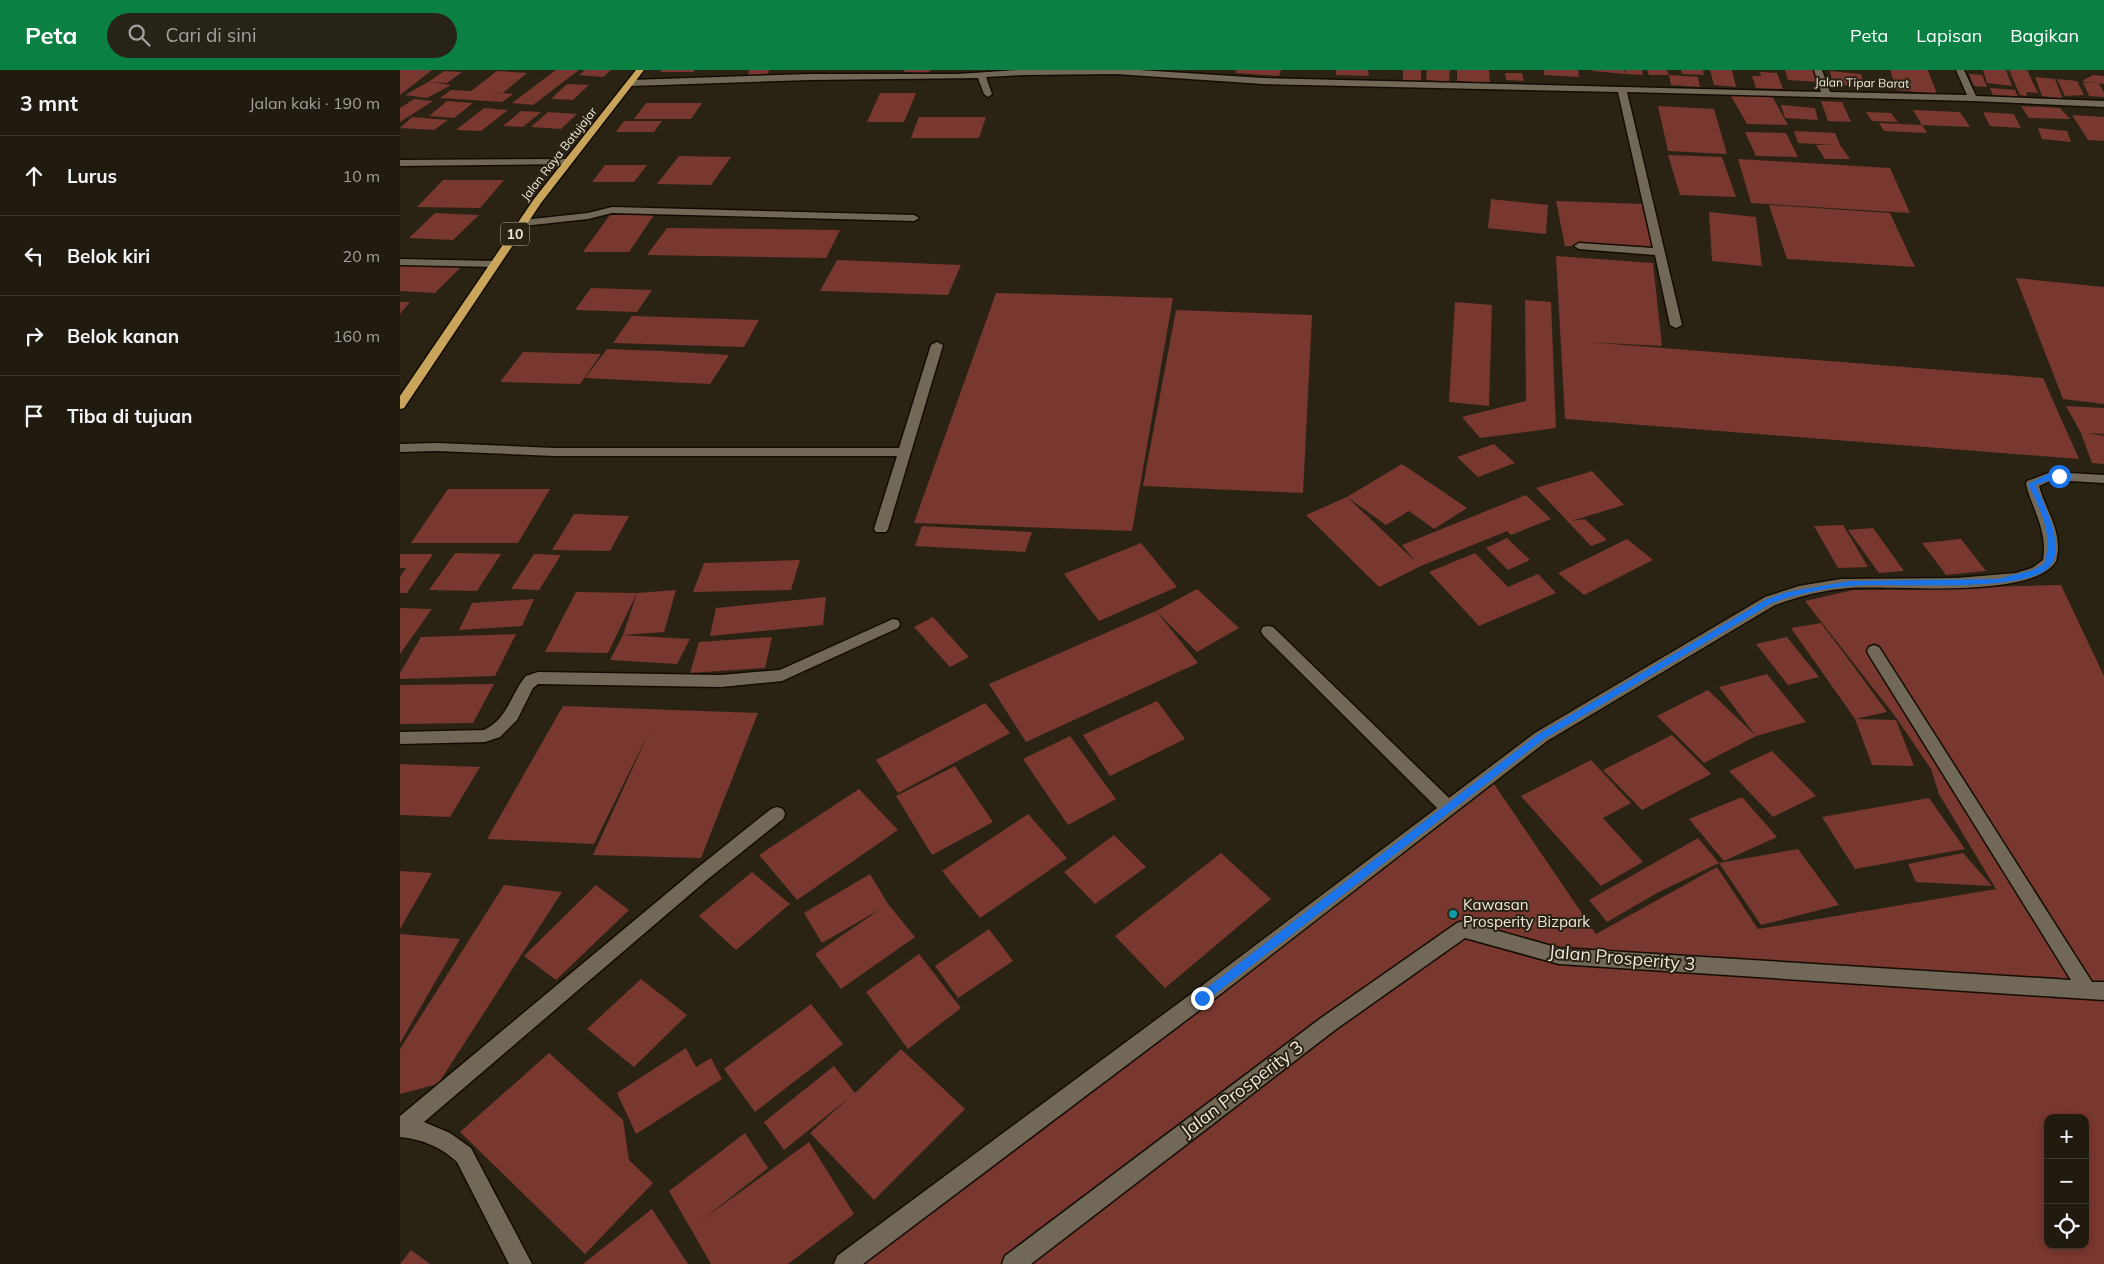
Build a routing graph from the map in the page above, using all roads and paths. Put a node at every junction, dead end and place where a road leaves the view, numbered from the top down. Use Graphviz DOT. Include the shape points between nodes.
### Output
graph roads {
  1 [pos="640,70"];
  2 [pos="1303,70"];
  3 [pos="1818,70"];
  4 [pos="1960,70"];
  5 [pos="981,75"];
  6 [pos="1300,82"];
  7 [pos="631,83"];
  8 [pos="1622,89"];
  9 [pos="988,94"];
  10 [pos="1826,94"];
  11 [pos="1973,98"];
  12 [pos="2104,104"];
  13 [pos="568,162"];
  14 [pos="400,163"];
  15 [pos="914,218"];
  16 [pos="523,223"];
  17 [pos="1579,246"];
  18 [pos="1659,252"];
  19 [pos="400,262"];
  20 [pos="495,264"];
  21 [pos="1676,325"];
  22 [pos="937,345"];
  23 [pos="400,405"];
  24 [pos="400,448"];
  25 [pos="905,452"];
  26 [pos="2104,479"];
  27 [pos="882,528"];
  28 [pos="893,624"];
  29 [pos="1268,631"];
  30 [pos="1874,651"];
  31 [pos="400,738"];
  32 [pos="1447,807"];
  33 [pos="777,814"];
  34 [pos="2096,990"];
  35 [pos="402,1127"];
  36 [pos="521,1264"];
  37 [pos="845,1264"];
  38 [pos="1013,1264"];
  1 -- 7 [label="highway, Jalan Raya Batujajar / 10"];
  2 -- 6 [label="street"];
  3 -- 10 [label="street"];
  4 -- 11 [label="street"];
  5 -- 6 [label="street, Jalan Tipar Barat" via="1116,71"];
  5 -- 7 [label="street, Jalan Tipar Barat"];
  5 -- 9 [label="street"];
  6 -- 8 [label="street, Jalan Tipar Barat"];
  7 -- 13 [label="highway, Jalan Raya Batujajar / 10"];
  8 -- 10 [label="street, Jalan Tipar Barat"];
  8 -- 18 [label="street"];
  10 -- 11 [label="street, Jalan Tipar Barat"];
  11 -- 12 [label="street, Jalan Tipar Barat"];
  13 -- 14 [label="street"];
  13 -- 16 [label="highway, Jalan Raya Batujajar / 10"];
  15 -- 16 [label="street" via="612,210"];
  16 -- 20 [label="highway, Jalan Raya Batujajar / 10"];
  17 -- 18 [label="street"];
  18 -- 21 [label="street"];
  19 -- 20 [label="street"];
  20 -- 23 [label="highway, Jalan Raya Batujajar / 10"];
  22 -- 25 [label="street"];
  24 -- 25 [label="street" via="554,452"];
  25 -- 27 [label="street"];
  26 -- 32 [label="street" via="2050,476 2032,484 2052,537 2049,561 2036,572 1998,581 1850,583 1787,594 1540,737"];
  28 -- 31 [label="street" via="782,675 764,678 720,681 538,678 527,685 507,724 496,732 485,736"];
  29 -- 32 [label="street"];
  30 -- 34 [label="street"];
  32 -- 37 [label="street" via="1202,998"];
  33 -- 35 [label="street"];
  34 -- 38 [label="street, Jalan Prosperity 3" via="1559,956 1463,929 1328,1024"];
  35 -- 36 [label="street" via="446,1140 464,1155"];
}
